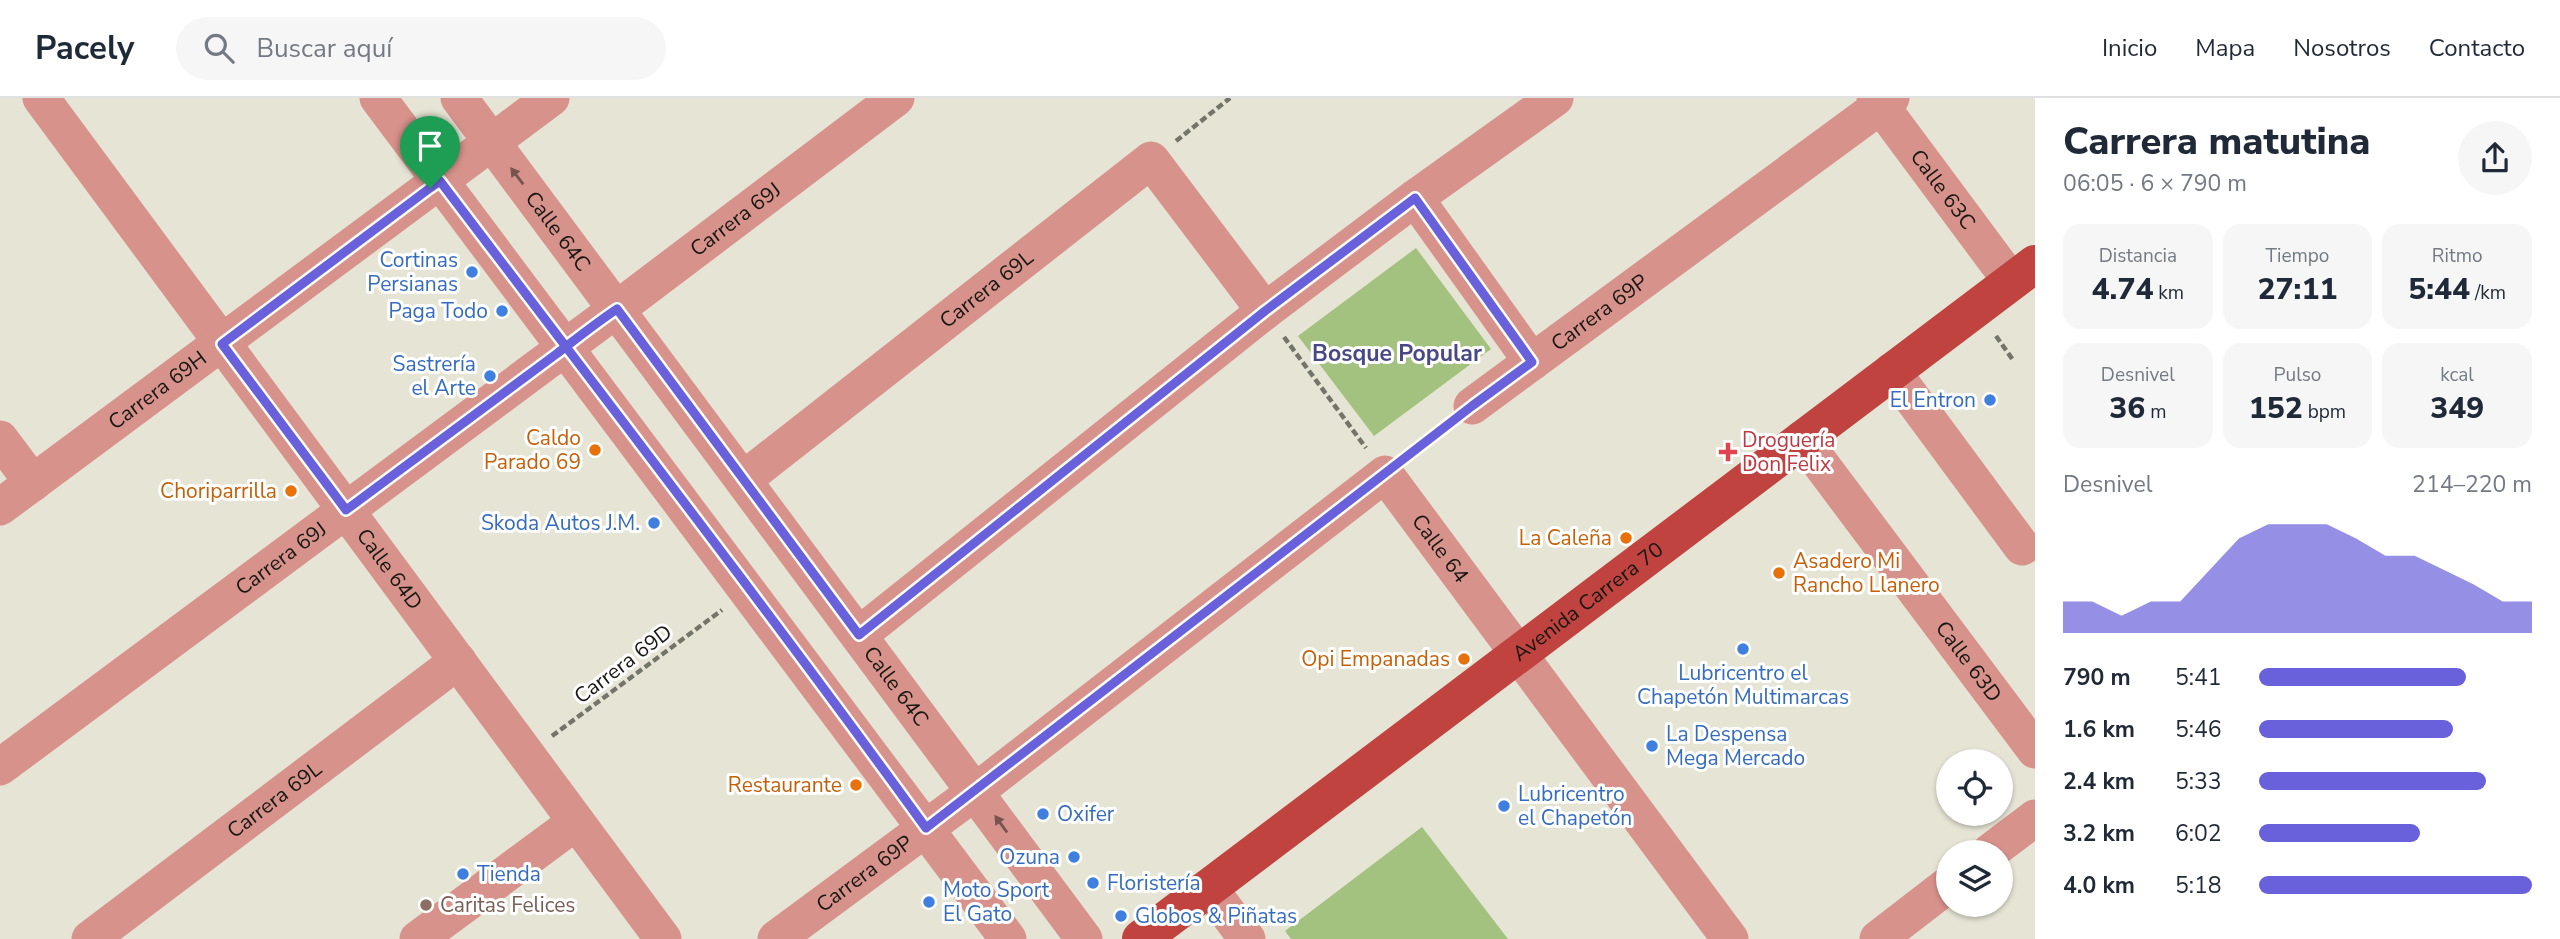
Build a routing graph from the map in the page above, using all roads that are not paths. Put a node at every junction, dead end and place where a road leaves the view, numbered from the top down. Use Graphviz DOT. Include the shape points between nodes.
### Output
graph roads {
  1 [pos="41,98"];
  2 [pos="378,98"];
  3 [pos="459,98"];
  4 [pos="551,98"];
  5 [pos="896,98"];
  6 [pos="1555,98"];
  7 [pos="1882,101"];
  8 [pos="492,142"];
  9 [pos="440,181"];
  10 [pos="1415,198"];
  11 [pos="2028,270"];
  12 [pos="617,309"];
  13 [pos="1265,311"];
  14 [pos="222,344"];
  15 [pos="566,347"];
  16 [pos="1532,362"];
  17 [pos="1892,371"];
  18 [pos="1472,406"];
  19 [pos="0,439"];
  20 [pos="1802,439"];
  21 [pos="1385,474"];
  22 [pos="744,479"];
  23 [pos="33,483"];
  24 [pos="0,507"];
  25 [pos="346,510"];
  26 [pos="2022,547"];
  27 [pos="859,635"];
  28 [pos="1520,655"];
  29 [pos="457,661"];
  30 [pos="2035,750"];
  31 [pos="0,767"];
  32 [pos="975,792"];
  33 [pos="2035,818"];
  34 [pos="576,822"];
  35 [pos="926,828"];
  36 [pos="2006,840"];
  37 [pos="1210,889"];
  38 [pos="1936,894"];
  39 [pos="90,939"];
  40 [pos="418,939"];
  41 [pos="663,939"];
  42 [pos="776,939"];
  43 [pos="1008,939"];
  44 [pos="1084,939"];
  45 [pos="1141,939"];
  46 [pos="1247,939"];
  47 [pos="1730,939"];
  48 [pos="1878,939"];
  1 -- 14 [label="street, Calle 64D"];
  2 -- 9 [label="street"];
  3 -- 8 [label="street, Calle 64C"];
  4 -- 8 [label="street, Carrera 69H"];
  5 -- 12 [label="street, Carrera 69J"];
  6 -- 10 [label="street"];
  7 -- 11 [label="street, Calle 63C"];
  7 -- 16 [label="street, Carrera 69P"];
  8 -- 9 [label="street, Carrera 69H"];
  12 -- 8 [label="street, Calle 64C, one-way"];
  9 -- 14 [label="street, Carrera 69H"];
  9 -- 15 [label="street"];
  10 -- 13 [label="street"];
  10 -- 16 [label="street"];
  11 -- 17 [label="main road, Avenida Carrera 70"];
  12 -- 15 [label="street, Carrera 69J"];
  12 -- 22 [label="street, Calle 64C"];
  13 -- 22 [label="street, Carrera 69L" via="1151,160"];
  13 -- 27 [label="street"];
  14 -- 23 [label="street, Carrera 69H"];
  14 -- 25 [label="street, Calle 64D"];
  15 -- 25 [label="street, Carrera 69J"];
  15 -- 35 [label="street"];
  16 -- 18 [label="street, Carrera 69P"];
  17 -- 20 [label="main road, Avenida Carrera 70"];
  17 -- 26 [label="street"];
  19 -- 23 [label="street"];
  20 -- 28 [label="main road, Avenida Carrera 70"];
  20 -- 30 [label="street, Calle 63D"];
  21 -- 28 [label="street, Calle 64"];
  21 -- 32 [label="street, Carrera 69P"];
  22 -- 27 [label="street, Calle 64C"];
  23 -- 24 [label="street, Carrera 69H"];
  25 -- 29 [label="street, Calle 64D"];
  25 -- 31 [label="street, Carrera 69J"];
  27 -- 32 [label="street, Calle 64C"];
  28 -- 37 [label="main road, Avenida Carrera 70"];
  28 -- 47 [label="street, Calle 64"];
  29 -- 34 [label="street, Calle 64D"];
  29 -- 39 [label="street, Carrera 69L"];
  32 -- 35 [label="street, Carrera 69P"];
  44 -- 32 [label="street, Calle 64C, one-way"];
  33 -- 36 [label="street"];
  34 -- 40 [label="street"];
  34 -- 41 [label="street, Calle 64D"];
  35 -- 42 [label="street, Carrera 69P"];
  35 -- 43 [label="street"];
  37 -- 45 [label="main road, Avenida Carrera 70"];
  37 -- 46 [label="street"];
  38 -- 48 [label="street"];
}
